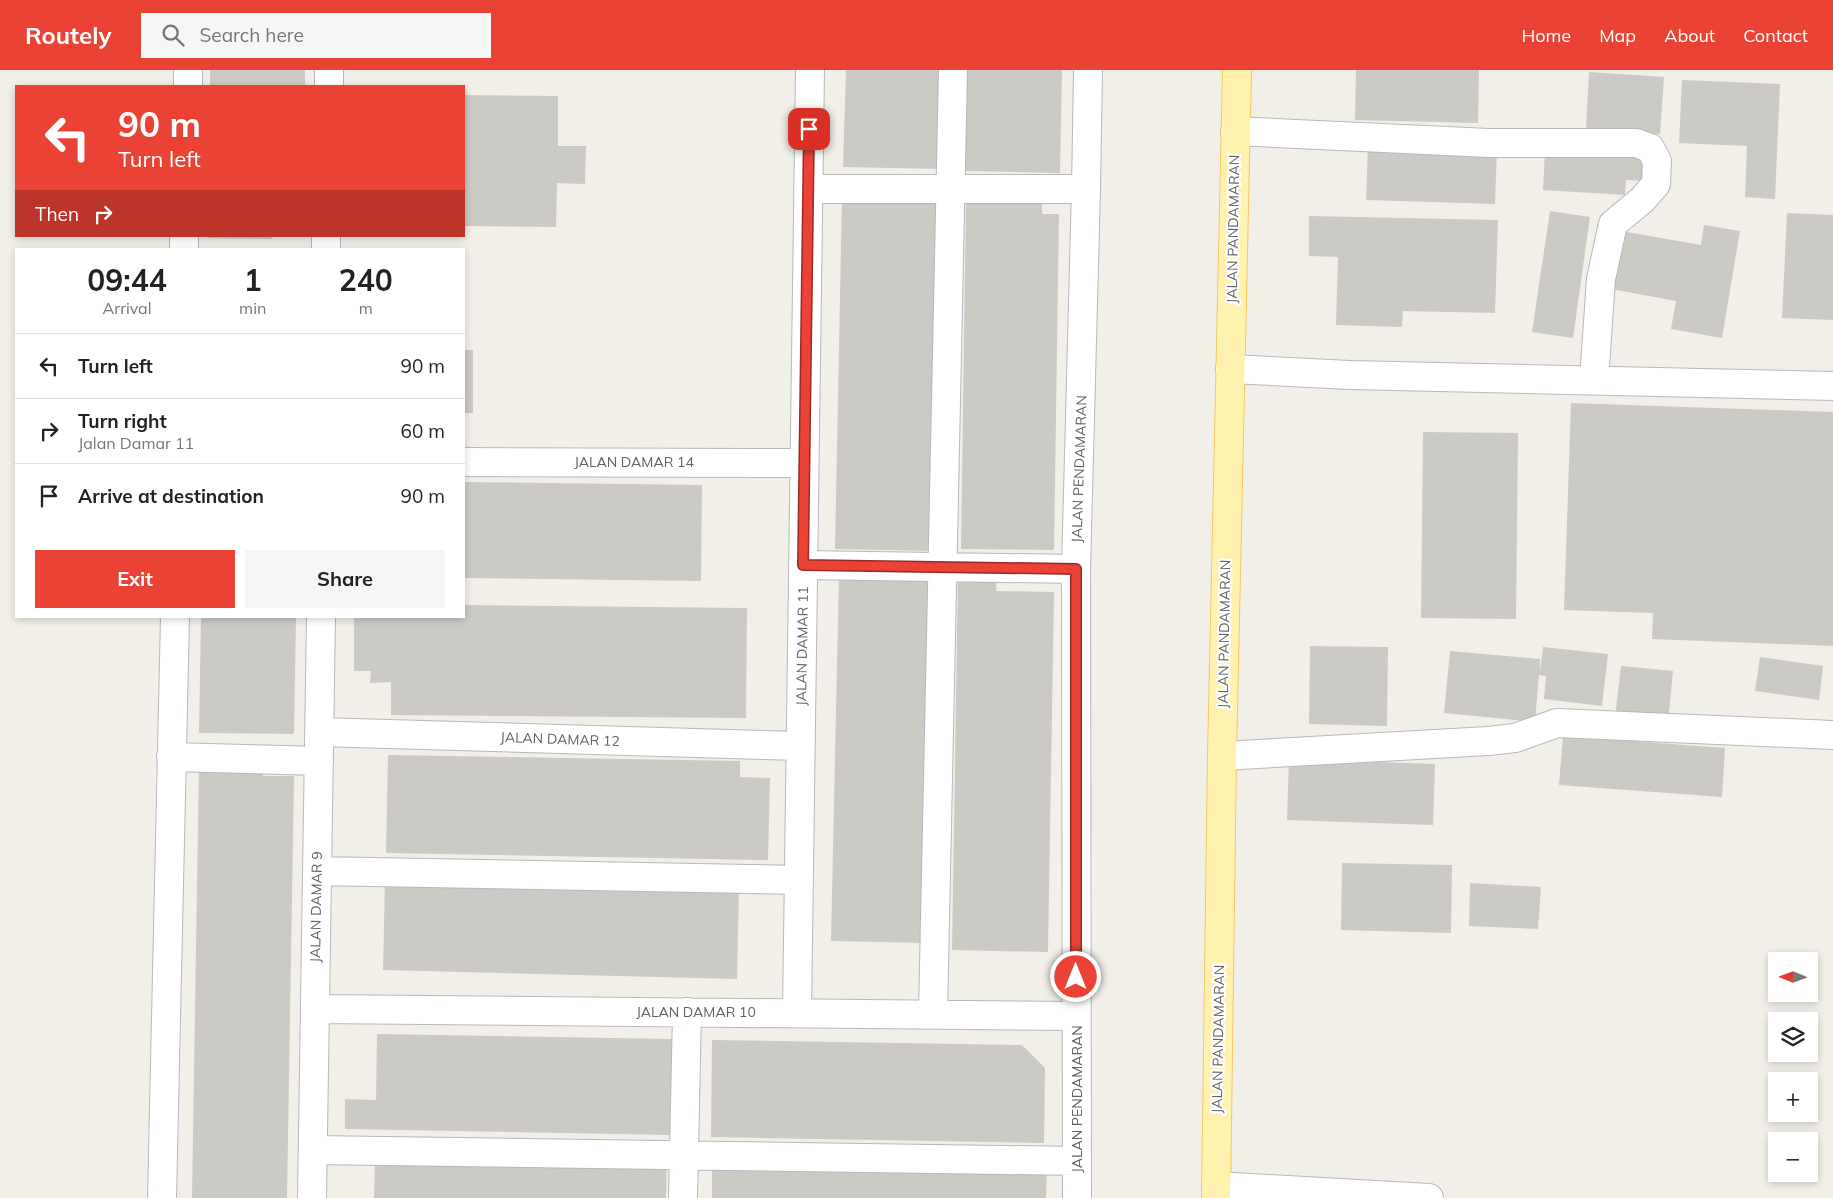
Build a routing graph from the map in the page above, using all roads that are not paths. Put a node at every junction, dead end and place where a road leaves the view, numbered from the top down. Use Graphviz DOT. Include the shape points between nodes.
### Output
graph roads {
  1 [pos="188,70"];
  2 [pos="329,70"];
  3 [pos="810,70"];
  4 [pos="953,70"];
  5 [pos="1088,70"];
  6 [pos="1237,70"];
  7 [pos="188,85"];
  8 [pos="329,85"];
  9 [pos="1235,131"];
  10 [pos="808,189"];
  11 [pos="950,189"];
  12 [pos="1086,189"];
  13 [pos="1230,369"];
  14 [pos="1594,380"];
  15 [pos="1833,386"];
  16 [pos="465,462"];
  17 [pos="804,463"];
  18 [pos="803,565"];
  19 [pos="942,567"];
  20 [pos="1076,569"];
  21 [pos="175,618"];
  22 [pos="321,618"];
  23 [pos="319,732"];
  24 [pos="1833,735"];
  25 [pos="800,746"];
  26 [pos="1222,756"];
  27 [pos="172,757"];
  28 [pos="319,761"];
  29 [pos="317,871"];
  30 [pos="798,880"];
  31 [pos="315,1009"];
  32 [pos="687,1012"];
  33 [pos="797,1013"];
  34 [pos="933,1014"];
  35 [pos="1076,1016"];
  36 [pos="312,1150"];
  37 [pos="684,1156"];
  38 [pos="1077,1161"];
  39 [pos="1216,1192"];
  40 [pos="162,1198"];
  41 [pos="312,1198"];
  42 [pos="683,1198"];
  43 [pos="1077,1198"];
  44 [pos="1429,1198"];
  1 -- 7 [label="street"];
  2 -- 8 [label="street"];
  3 -- 10 [label="street, JALAN DAMAR 11"];
  4 -- 11 [label="street"];
  5 -- 12 [label="street, JALAN PENDAMARAN"];
  6 -- 9 [label="main road, JALAN PANDAMARAN"];
  9 -- 13 [label="main road, JALAN PANDAMARAN"];
  9 -- 14 [label="street" via="1489,143 1636,143 1650,148 1657,161 1656,184 1613,224 1601,279"];
  10 -- 11 [label="street"];
  10 -- 17 [label="street, JALAN DAMAR 11"];
  11 -- 12 [label="street"];
  11 -- 19 [label="street"];
  12 -- 20 [label="street, JALAN PENDAMARAN"];
  13 -- 14 [label="street"];
  13 -- 26 [label="main road, JALAN PANDAMARAN"];
  14 -- 15 [label="street"];
  16 -- 17 [label="street, JALAN DAMAR 14"];
  17 -- 18 [label="street, JALAN DAMAR 11"];
  18 -- 19 [label="street"];
  18 -- 25 [label="street, JALAN DAMAR 11"];
  19 -- 20 [label="street"];
  19 -- 34 [label="street"];
  20 -- 35 [label="street, JALAN PENDAMARAN"];
  21 -- 27 [label="street"];
  22 -- 23 [label="street, JALAN DAMAR 9"];
  23 -- 25 [label="street, JALAN DAMAR 12"];
  23 -- 28 [label="street, JALAN DAMAR 9"];
  24 -- 26 [label="street" via="1557,723 1515,738 1488,741"];
  25 -- 30 [label="street, JALAN DAMAR 11"];
  26 -- 39 [label="main road, JALAN PANDAMARAN"];
  27 -- 28 [label="street"];
  27 -- 40 [label="street"];
  28 -- 29 [label="street, JALAN DAMAR 9"];
  29 -- 30 [label="street"];
  29 -- 31 [label="street, JALAN DAMAR 9"];
  30 -- 33 [label="street, JALAN DAMAR 11"];
  31 -- 32 [label="street, JALAN DAMAR 10"];
  31 -- 36 [label="street, JALAN DAMAR 9"];
  32 -- 33 [label="street, JALAN DAMAR 10"];
  32 -- 37 [label="street"];
  33 -- 34 [label="street, JALAN DAMAR 10"];
  34 -- 35 [label="street, JALAN DAMAR 10"];
  35 -- 38 [label="street, JALAN PENDAMARAN"];
  36 -- 37 [label="street"];
  36 -- 41 [label="street, JALAN DAMAR 9"];
  37 -- 38 [label="street"];
  37 -- 42 [label="street"];
  38 -- 43 [label="street, JALAN PENDAMARAN"];
  39 -- 44 [label="street"];
}
